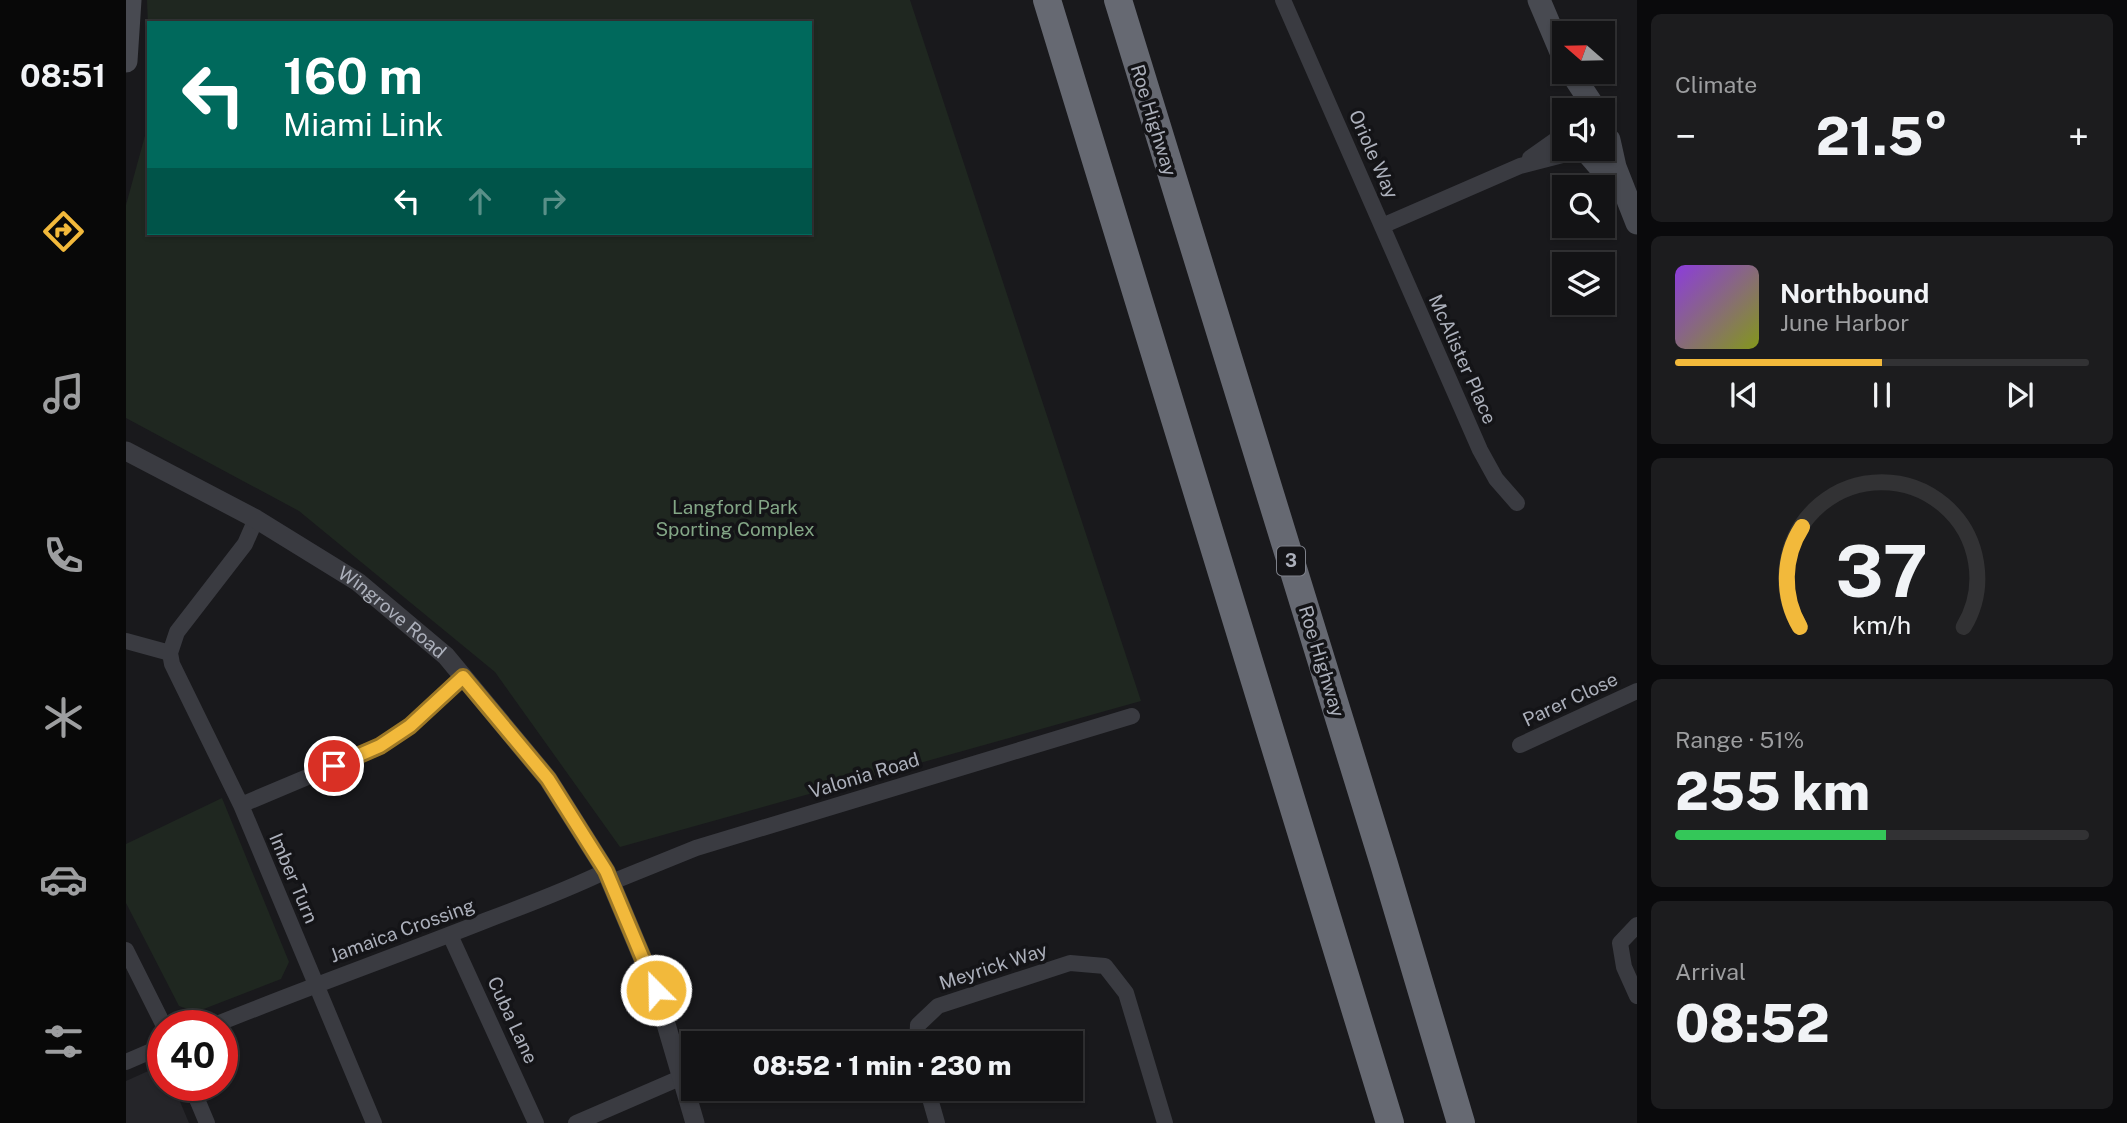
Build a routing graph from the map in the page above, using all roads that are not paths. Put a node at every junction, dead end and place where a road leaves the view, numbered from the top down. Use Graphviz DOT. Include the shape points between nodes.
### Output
graph roads {
  1 [pos="130,0"];
  2 [pos="1047,0"];
  3 [pos="1118,0"];
  4 [pos="1283,0"];
  5 [pos="1539,0"];
  6 [pos="1552,31"];
  7 [pos="126,61"];
  8 [pos="1552,143"];
  9 [pos="1552,158"];
  10 [pos="1613,161"];
  11 [pos="1520,166"];
  12 [pos="1637,223"];
  13 [pos="1382,226"];
  14 [pos="126,451"];
  15 [pos="1517,503"];
  16 [pos="256,519"];
  17 [pos="126,641"];
  18 [pos="170,653"];
  19 [pos="463,677"];
  20 [pos="1637,691"];
  21 [pos="1132,716"];
  22 [pos="1520,745"];
  23 [pos="241,805"];
  24 [pos="609,877"];
  25 [pos="1637,925"];
  26 [pos="450,935"];
  27 [pos="126,950"];
  28 [pos="317,984"];
  29 [pos="1637,996"];
  30 [pos="156,1010"];
  31 [pos="238,1016"];
  32 [pos="918,1031"];
  33 [pos="147,1053"];
  34 [pos="126,1062"];
  35 [pos="680,1078"];
  36 [pos="198,1101"];
  37 [pos="931,1101"];
  38 [pos="207,1123"];
  39 [pos="374,1123"];
  40 [pos="536,1123"];
  41 [pos="576,1123"];
  42 [pos="695,1123"];
  43 [pos="937,1123"];
  44 [pos="1166,1123"];
  45 [pos="1390,1123"];
  46 [pos="1461,1123"];
  1 -- 7 [label="main road"];
  2 -- 45 [label="highway"];
  3 -- 46 [label="highway, Roe Highway / 3"];
  4 -- 13 [label="street, Oriole Way"];
  5 -- 6 [label="main road"];
  8 -- 11 [label="street, Oriole Way"];
  9 -- 11 [label="street, Oriole Way"];
  10 -- 12 [label="main road"];
  11 -- 13 [label="street, Oriole Way"];
  13 -- 15 [label="street, McAlister Place" via="1480,450"];
  14 -- 16 [label="street, Wingrove Road"];
  16 -- 18 [label="street" via="245,544 177,632"];
  16 -- 19 [label="street, Wingrove Road" via="358,582 446,656"];
  17 -- 18 [label="street"];
  18 -- 23 [label="street, Imber Turn"];
  19 -- 23 [label="street" via="410,726 380,746"];
  19 -- 24 [label="street, Wingrove Road" via="548,779"];
  20 -- 22 [label="street, Parer Close"];
  21 -- 24 [label="street, Valonia Road"];
  23 -- 28 [label="street, Imber Turn"];
  24 -- 26 [label="street, Jamaica Crossing" via="582,883"];
  24 -- 35 [label="street, Wingrove Road" via="656,990"];
  25 -- 29 [label="street" via="1619,943"];
  26 -- 28 [label="street, Jamaica Crossing"];
  26 -- 40 [label="street, Cuba Lane"];
  27 -- 30 [label="street"];
  28 -- 31 [label="street, Jamaica Crossing"];
  28 -- 39 [label="street, Imber Turn"];
  32 -- 44 [label="street, Meyrick Way" via="918,1025 938,1006 1070,963 1105,966 1126,993"];
  33 -- 34 [label="street"];
  35 -- 41 [label="street"];
  35 -- 42 [label="street, Wingrove Road"];
  36 -- 38 [label="street"];
  37 -- 43 [label="street"];
}
